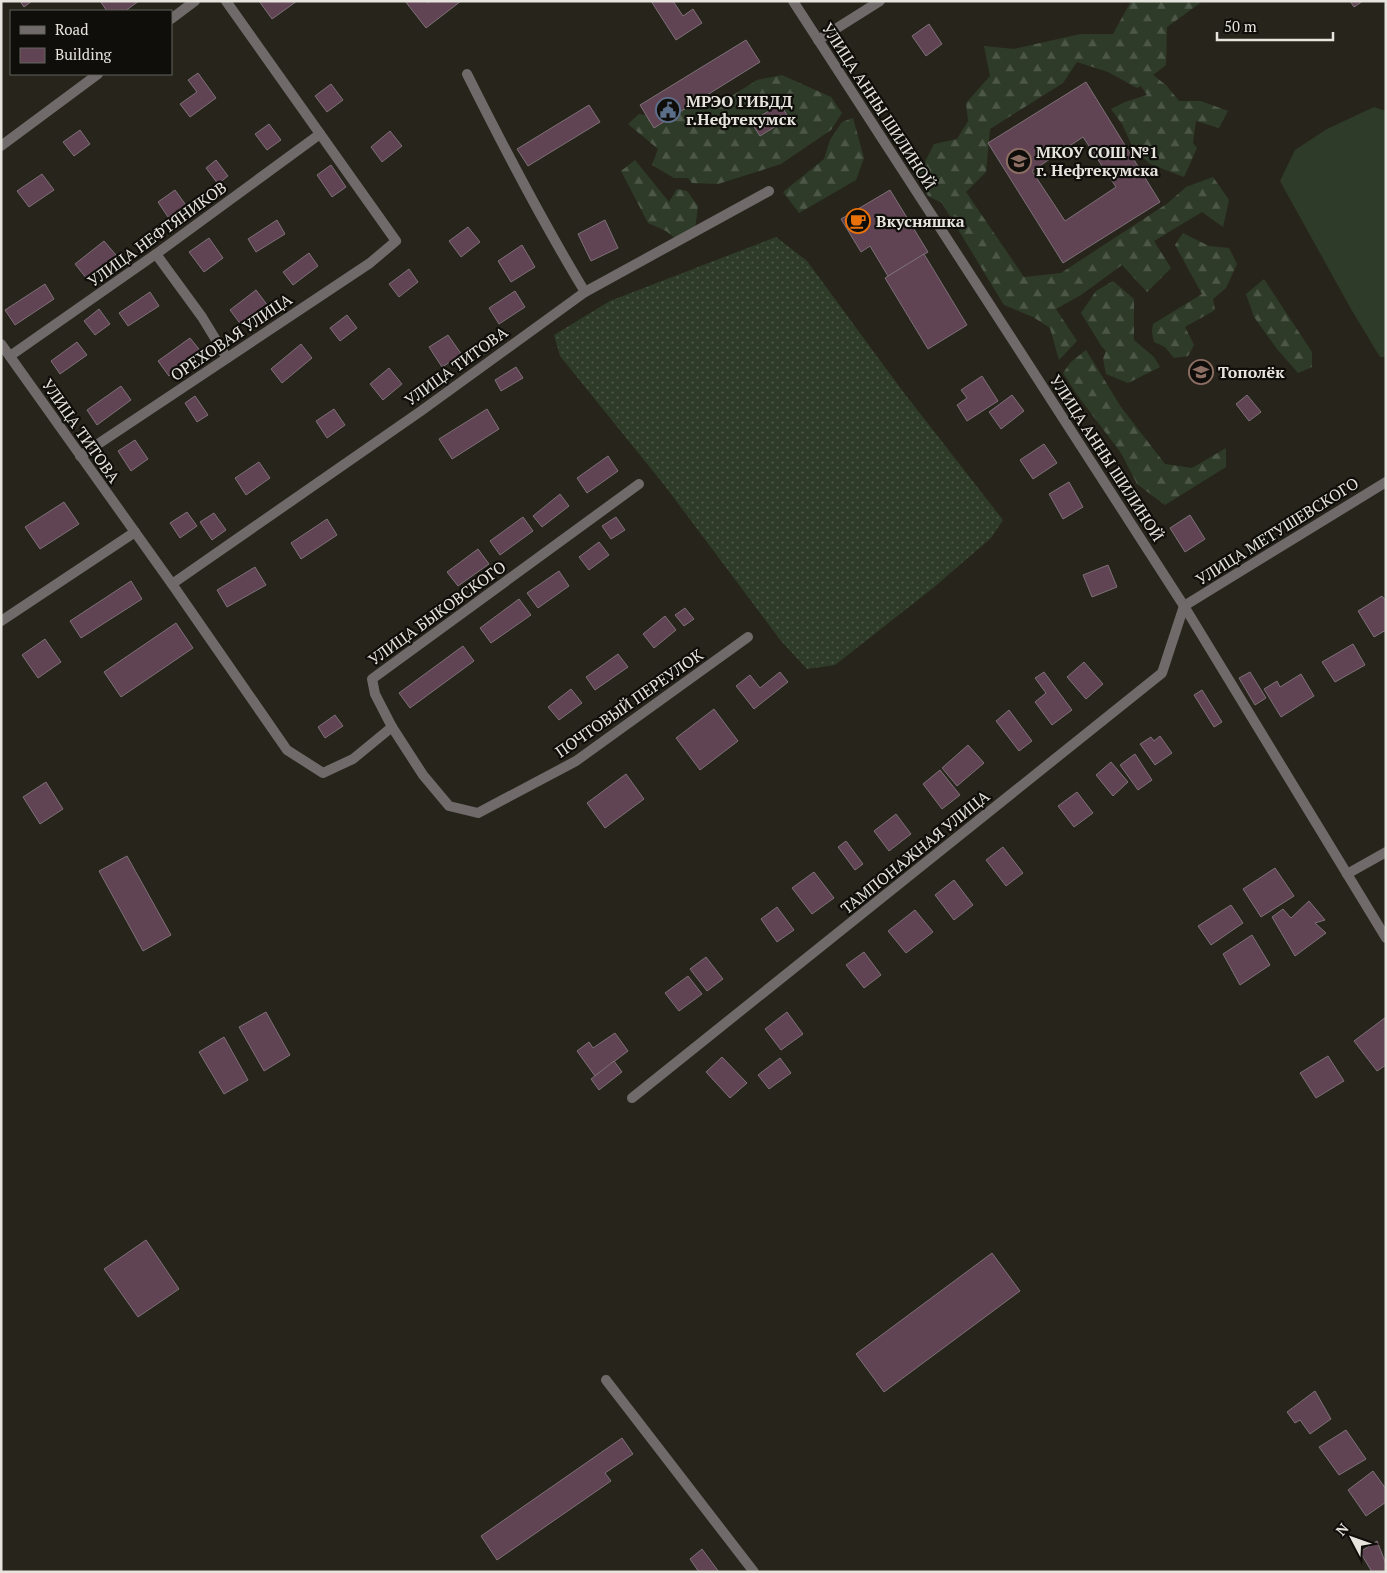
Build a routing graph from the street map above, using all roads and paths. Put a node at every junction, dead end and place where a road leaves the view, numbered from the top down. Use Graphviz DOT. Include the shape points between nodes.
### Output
graph roads {
  1 [pos="195,1"];
  2 [pos="226,1"];
  3 [pos="793,1"];
  4 [pos="880,1"];
  5 [pos="172,18"];
  6 [pos="818,40"];
  7 [pos="467,74"];
  8 [pos="97,75"];
  9 [pos="320,134"];
  10 [pos="1,146"];
  11 [pos="769,191"];
  12 [pos="156,254"];
  13 [pos="585,292"];
  14 [pos="1,344"];
  15 [pos="10,356"];
  16 [pos="227,358"];
  17 [pos="80,456"];
  18 [pos="1386,482"];
  19 [pos="640,484"];
  20 [pos="135,532"];
  21 [pos="172,584"];
  22 [pos="1184,606"];
  23 [pos="1,621"];
  24 [pos="748,637"];
  25 [pos="392,727"];
  26 [pos="1386,852"];
  27 [pos="1347,874"];
  28 [pos="1386,938"];
  29 [pos="632,1098"];
  30 [pos="606,1380"];
  31 [pos="754,1572"];
  1 -- 5 [label="street"];
  2 -- 9 [label="street"];
  3 -- 6 [label="street, УЛИЦА АННЫ ШИЛИНОЙ"];
  4 -- 6 [label="street"];
  6 -- 22 [label="street, УЛИЦА АННЫ ШИЛИНОЙ"];
  7 -- 13 [label="street" via="513,166"];
  8 -- 10 [label="street"];
  9 -- 12 [label="street, УЛИЦА НЕФТЯНИКОВ"];
  9 -- 16 [label="street, ОРЕХОВАЯ УЛИЦА" via="396,241 370,263"];
  11 -- 13 [label="street, УЛИЦА ТИТОВА"];
  12 -- 15 [label="street, УЛИЦА НЕФТЯНИКОВ"];
  12 -- 16 [label="street"];
  13 -- 21 [label="street, УЛИЦА ТИТОВА"];
  14 -- 15 [label="street, УЛИЦА ТИТОВА"];
  15 -- 17 [label="street, УЛИЦА ТИТОВА"];
  16 -- 17 [label="street, ОРЕХОВАЯ УЛИЦА"];
  17 -- 20 [label="street, УЛИЦА ТИТОВА"];
  18 -- 22 [label="street, УЛИЦА МЕТУШЕВСКОГО"];
  19 -- 25 [label="street, УЛИЦА БЫКОВСКОГО" via="372,679 375,694"];
  20 -- 21 [label="street, УЛИЦА ТИТОВА"];
  20 -- 23 [label="street"];
  21 -- 25 [label="street, УЛИЦА ТИТОВА" via="287,750 323,773 354,759"];
  22 -- 27 [label="street, УЛИЦА АННЫ ШИЛИНОЙ"];
  22 -- 29 [label="street, ТАМПОНАЖНАЯ УЛИЦА" via="1162,672"];
  24 -- 25 [label="street, ПОЧТОВЫЙ ПЕРЕУЛОК" via="576,762 478,814 449,806 422,775"];
  26 -- 27 [label="street"];
  27 -- 28 [label="street, УЛИЦА АННЫ ШИЛИНОЙ"];
  30 -- 31 [label="street"];
}
